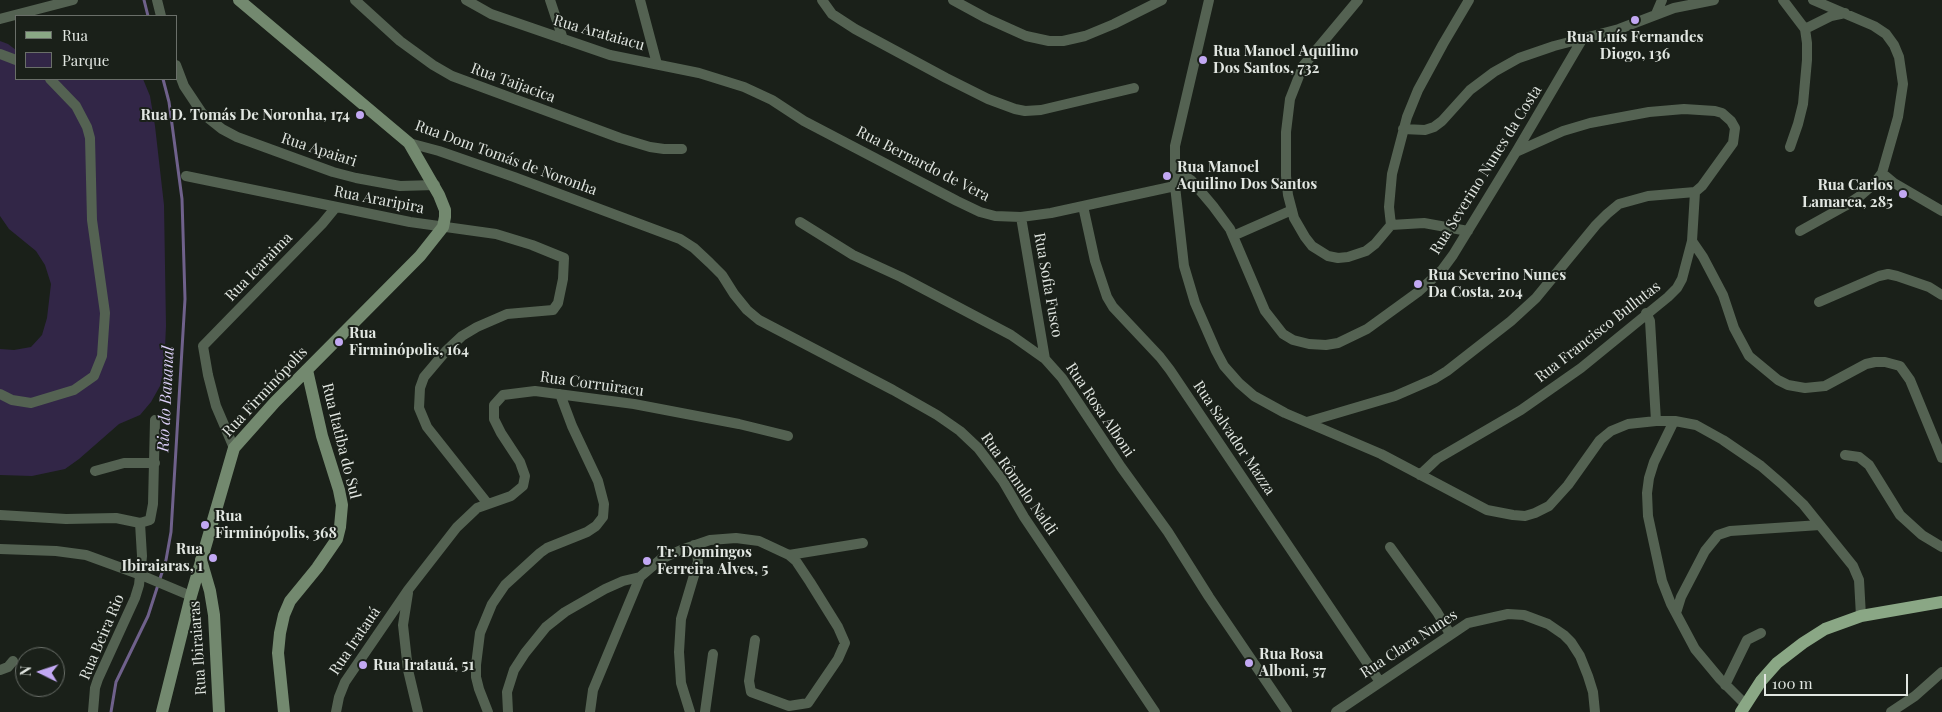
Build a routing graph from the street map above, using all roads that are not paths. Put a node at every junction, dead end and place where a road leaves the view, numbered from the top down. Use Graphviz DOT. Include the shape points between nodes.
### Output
graph roads {
  1 [pos="73,0"];
  2 [pos="157,0"];
  3 [pos="239,0"];
  4 [pos="355,0"];
  5 [pos="466,0"];
  6 [pos="550,0"];
  7 [pos="640,0"];
  8 [pos="822,0"];
  9 [pos="953,0"];
  10 [pos="1162,0"];
  11 [pos="1209,0"];
  12 [pos="1358,0"];
  13 [pos="1469,0"];
  14 [pos="1662,0"];
  15 [pos="1714,0"];
  16 [pos="1783,0"];
  17 [pos="1813,0"];
  18 [pos="1845,13"];
  19 [pos="1656,14"];
  20 [pos="15,15"];
  21 [pos="15,15"];
  22 [pos="161,15"];
  23 [pos="0,19"];
  24 [pos="1805,28"];
  25 [pos="1583,38"];
  26 [pos="563,39"];
  27 [pos="0,54"];
  28 [pos="15,60"];
  29 [pos="657,64"];
  30 [pos="178,70"];
  31 [pos="51,80"];
  32 [pos="1134,88"];
  33 [pos="756,93"];
  34 [pos="1403,129"];
  35 [pos="408,143"];
  36 [pos="1790,147"];
  37 [pos="682,149"];
  38 [pos="1516,152"];
  39 [pos="1175,169"];
  40 [pos="1882,173"];
  41 [pos="186,176"];
  42 [pos="435,185"];
  43 [pos="1175,186"];
  44 [pos="1695,192"];
  45 [pos="1084,206"];
  46 [pos="336,207"];
  47 [pos="1292,210"];
  48 [pos="1942,211"];
  49 [pos="1021,218"];
  50 [pos="800,222"];
  51 [pos="1391,225"];
  52 [pos="443,227"];
  53 [pos="1468,231"];
  54 [pos="1800,231"];
  55 [pos="1233,236"];
  56 [pos="1692,241"];
  57 [pos="728,285"];
  58 [pos="1942,295"];
  59 [pos="1819,302"];
  60 [pos="1646,313"];
  61 [pos="1045,359"];
  62 [pos="307,370"];
  63 [pos="0,394"];
  64 [pos="560,394"];
  65 [pos="156,420"];
  66 [pos="1674,420"];
  67 [pos="1656,421"];
  68 [pos="1307,422"];
  69 [pos="788,436"];
  70 [pos="234,448"];
  71 [pos="1845,455"];
  72 [pos="1942,458"];
  73 [pos="155,463"];
  74 [pos="95,471"];
  75 [pos="1420,475"];
  76 [pos="488,504"];
  77 [pos="0,515"];
  78 [pos="140,523"];
  79 [pos="1820,525"];
  80 [pos="863,543"];
  81 [pos="694,545"];
  82 [pos="1390,547"];
  83 [pos="1942,547"];
  84 [pos="0,549"];
  85 [pos="789,555"];
  86 [pos="141,575"];
  87 [pos="640,578"];
  88 [pos="201,580"];
  89 [pos="408,590"];
  90 [pos="186,594"];
  91 [pos="211,599"];
  92 [pos="1942,602"];
  93 [pos="1676,613"];
  94 [pos="1861,616"];
  95 [pos="1761,633"];
  96 [pos="1450,634"];
  97 [pos="755,640"];
  98 [pos="713,654"];
  99 [pos="14,661"];
  100 [pos="0,670"];
  101 [pos="1942,672"];
  102 [pos="1380,682"];
  103 [pos="1725,685"];
  104 [pos="809,707"];
  105 [pos="1743,708"];
  106 [pos="93,712"];
  107 [pos="162,712"];
  108 [pos="219,712"];
  109 [pos="284,712"];
  110 [pos="336,712"];
  111 [pos="418,712"];
  112 [pos="488,712"];
  113 [pos="508,712"];
  114 [pos="590,712"];
  115 [pos="690,712"];
  116 [pos="705,712"];
  117 [pos="1156,712"];
  118 [pos="1287,712"];
  119 [pos="1336,712"];
  120 [pos="1596,712"];
  121 [pos="1891,712"];
  1 -- 20 [label="street"];
  2 -- 22 [label="street"];
  3 -- 35 [label="main road, Rua Dom Tomás de Noronha"];
  4 -- 37 [label="street, Rua Taijacica" via="406,45 452,76 620,138 650,147"];
  5 -- 26 [label="street, Rua Arataiacu" via="483,11"];
  6 -- 26 [label="street"];
  7 -- 29 [label="street"];
  8 -- 32 [label="street" via="832,14 854,29 1015,110 1041,110"];
  9 -- 10 [label="street" via="1026,36 1049,41 1085,36"];
  11 -- 39 [label="street" via="1175,146"];
  12 -- 47 [label="street" via="1308,58 1298,75 1288,113 1286,152"];
  13 -- 34 [label="street" via="1422,83"];
  14 -- 19 [label="street"];
  15 -- 19 [label="street"];
  16 -- 24 [label="street"];
  17 -- 18 [label="street"];
  18 -- 24 [label="street"];
  18 -- 40 [label="street" via="1886,34 1899,56 1903,84 1901,98"];
  19 -- 25 [label="street" via="1619,29"];
  21 -- 23 [label="street"];
  24 -- 36 [label="street" via="1807,60 1803,104"];
  25 -- 34 [label="street" via="1506,64 1470,90 1434,127"];
  25 -- 38 [label="street, Rua Severino Nunes da Costa"];
  26 -- 29 [label="street, Rua Arataiacu" via="610,55"];
  27 -- 28 [label="street"];
  29 -- 33 [label="street, Rua Arataiacu" via="714,77"];
  30 -- 42 [label="street, Rua Apaiari" via="202,113 237,137 333,172 400,186"];
  31 -- 63 [label="street" via="76,106 90,138 92,220 105,313 102,356 94,376 74,390 31,403"];
  33 -- 49 [label="street, Rua Bernardo de Vera" via="809,124 980,212"];
  34 -- 51 [label="street" via="1391,181"];
  35 -- 42 [label="main road"];
  35 -- 57 [label="street, Rua Dom Tomás de Noronha" via="439,151 680,239 705,257"];
  38 -- 44 [label="street" via="1563,131 1623,116 1684,108 1715,110 1731,121 1735,128 1733,143"];
  38 -- 53 [label="street, Rua Severino Nunes da Costa"];
  39 -- 43 [label="street"];
  39 -- 55 [label="street, Rua Severino Nunes da Costa" via="1191,180"];
  40 -- 48 [label="street"];
  40 -- 54 [label="street" via="1874,184 1846,206"];
  41 -- 46 [label="street, Rua Araripira"];
  42 -- 52 [label="main road" via="446,210"];
  43 -- 45 [label="street, Rua Bernardo de Vera"];
  43 -- 68 [label="street" via="1184,266 1198,312 1216,351 1247,391"];
  44 -- 56 [label="street, Rua Francisco Bullutas"];
  44 -- 68 [label="street" via="1648,196 1619,204 1596,225 1536,298 1496,334 1434,379 1395,396"];
  45 -- 49 [label="street, Rua Bernardo de Vera"];
  45 -- 102 [label="street, Rua Salvador Mazza" via="1098,271 1112,307 1170,370"];
  46 -- 52 [label="street, Rua Araripira"];
  46 -- 70 [label="street, Rua Icaraima" via="203,346 216,406"];
  47 -- 51 [label="street" via="1305,237 1328,256 1348,257 1366,251"];
  47 -- 55 [label="street"];
  49 -- 61 [label="street, Rua Sofia Fusco"];
  50 -- 61 [label="street, Rua Rosa Alboni" via="853,255 1011,335"];
  51 -- 53 [label="street" via="1424,223"];
  52 -- 62 [label="main road, Rua Firminópolis" via="420,256"];
  52 -- 76 [label="street, Rua Araripira" via="496,234 532,244 564,258 563,279 553,310 507,314 477,327 446,351 424,377 420,388 419,408 427,427"];
  53 -- 55 [label="street, Rua Severino Nunes da Costa" via="1442,270 1418,292 1367,329 1326,345 1293,340 1274,324 1265,311"];
  56 -- 60 [label="street, Rua Francisco Bullutas" via="1677,288"];
  56 -- 72 [label="street" via="1723,295 1740,343 1749,356 1778,380 1796,387 1825,386 1866,364 1885,362 1900,366 1910,380"];
  57 -- 117 [label="street, Rua Rômulo Naldi" via="759,320 918,404 971,440 1003,481"];
  58 -- 59 [label="street" via="1929,287 1888,274"];
  60 -- 67 [label="street" via="1650,321"];
  60 -- 75 [label="street, Rua Francisco Bullutas" via="1582,368 1521,410 1437,459"];
  61 -- 118 [label="street, Rua Rosa Alboni" via="1062,378 1168,532"];
  62 -- 70 [label="main road, Rua Firminópolis"];
  62 -- 109 [label="main road, Rua Itatiba do Sul" via="320,428 340,490 341,520 336,539 290,601 284,615 278,653"];
  64 -- 69 [label="street, Rua Corruiracu" via="662,408"];
  64 -- 76 [label="street, Rua Corruiracu" via="524,391 497,399 494,418 525,476 517,492"];
  64 -- 112 [label="street" via="598,481 604,516 587,532 540,553 505,585 492,604 480,633 476,665 479,689"];
  65 -- 73 [label="street"];
  66 -- 67 [label="street"];
  66 -- 79 [label="street" via="1701,428 1752,460 1784,485"];
  66 -- 93 [label="street" via="1654,462 1647,494 1648,516 1660,571"];
  67 -- 75 [label="street" via="1628,424 1611,431 1549,506 1525,516 1487,510"];
  68 -- 75 [label="street"];
  70 -- 88 [label="main road, Rua Firminópolis" via="201,560"];
  71 -- 83 [label="street" via="1859,457 1869,465 1900,515"];
  73 -- 74 [label="street" via="119,464"];
  73 -- 78 [label="street" via="154,504 150,518"];
  76 -- 89 [label="street, Rua Iratauá" via="478,508 457,528"];
  77 -- 78 [label="street" via="116,518"];
  78 -- 86 [label="street, Rua Beira Rio"];
  79 -- 93 [label="street" via="1730,531 1718,535 1700,558"];
  79 -- 94 [label="street" via="1856,571"];
  80 -- 85 [label="street"];
  81 -- 85 [label="street" via="718,539 746,539"];
  81 -- 87 [label="street" via="661,559"];
  81 -- 115 [label="street" via="698,562 681,619 679,652 681,683"];
  82 -- 96 [label="street"];
  84 -- 86 [label="street" via="78,553"];
  85 -- 104 [label="street" via="810,582 845,643"];
  86 -- 90 [label="street"];
  86 -- 106 [label="street, Rua Beira Rio" via="135,598 98,679"];
  87 -- 113 [label="street" via="624,581 598,593 546,627 514,670 507,692"];
  87 -- 114 [label="street" via="593,690"];
  88 -- 90 [label="main road, Rua Firminópolis"];
  88 -- 91 [label="main road, Rua Ibiraiaras"];
  89 -- 110 [label="street, Rua Iratauá" via="345,682"];
  89 -- 111 [label="street" via="403,625 408,670"];
  90 -- 91 [label="main road"];
  90 -- 107 [label="main road, Rua Firminópolis"];
  91 -- 108 [label="main road, Rua Ibiraiaras"];
  92 -- 94 [label="main road"];
  93 -- 103 [label="street" via="1695,649"];
  94 -- 105 [label="main road" via="1825,630 1803,643 1761,681"];
  95 -- 103 [label="street" via="1747,640"];
  96 -- 102 [label="street, Rua Clara Nunes"];
  96 -- 120 [label="street, Rua Clara Nunes" via="1468,623 1508,614 1524,615 1548,624 1564,634 1580,656 1591,684"];
  97 -- 104 [label="street" via="749,681 751,692 789,706"];
  98 -- 116 [label="street"];
  99 -- 100 [label="street"];
  101 -- 121 [label="street"];
  102 -- 119 [label="street, Rua Clara Nunes"];
  103 -- 105 [label="street"];
}
